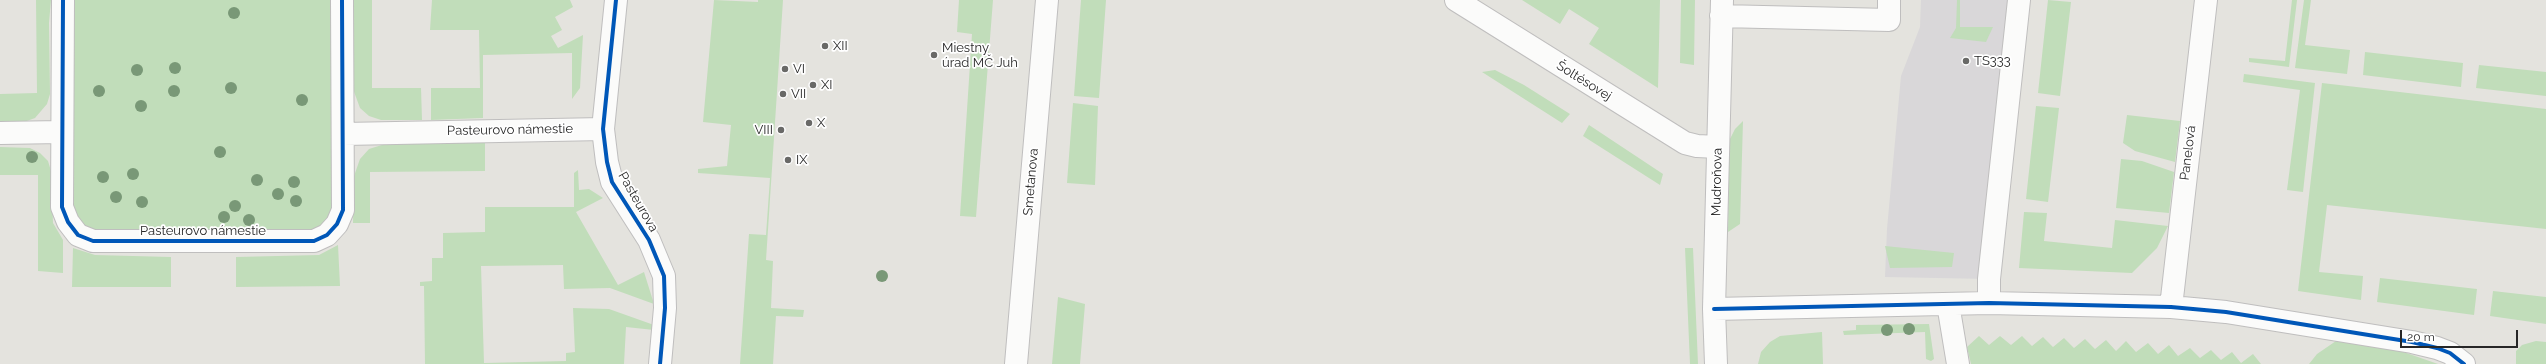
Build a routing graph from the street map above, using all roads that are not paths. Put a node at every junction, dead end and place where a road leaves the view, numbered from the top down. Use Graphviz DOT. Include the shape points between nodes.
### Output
graph roads {
  1 [pos="63,0"];
  2 [pos="342,0"];
  3 [pos="616,0"];
  4 [pos="1047,0"];
  5 [pos="1456,0"];
  6 [pos="1889,0"];
  7 [pos="2019,0"];
  8 [pos="2206,0"];
  9 [pos="1721,8"];
  10 [pos="603,129"];
  11 [pos="61,132"];
  12 [pos="0,133"];
  13 [pos="344,134"];
  14 [pos="1718,147"];
  15 [pos="1989,303"];
  16 [pos="1948,304"];
  17 [pos="2171,307"];
  18 [pos="1714,309"];
  19 [pos="660,364"];
  20 [pos="1016,364"];
  21 [pos="1716,364"];
  22 [pos="1958,364"];
  23 [pos="2464,364"];
  1 -- 11 [label="street, Pasteurovo námestie"];
  2 -- 13 [label="street, Pasteurovo námestie"];
  3 -- 10 [label="street, Pasteurova"];
  4 -- 20 [label="street, Smetanova"];
  5 -- 14 [label="street, Šoltésovej" via="1685,143"];
  6 -- 9 [label="street" via="1889,20"];
  7 -- 15 [label="street" via="1989,279"];
  8 -- 17 [label="street, Panelová"];
  9 -- 14 [label="street, Mudroňova"];
  10 -- 13 [label="street, Pasteurovo námestie"];
  10 -- 19 [label="street, Pasteurova" via="612,182 649,240 664,276 665,308"];
  11 -- 12 [label="street"];
  11 -- 13 [label="street, Pasteurovo námestie" via="62,207 68,222 78,235 93,241 314,241 327,235 337,224 343,210"];
  14 -- 18 [label="street, Mudroňova"];
  15 -- 16 [label="street"];
  15 -- 17 [label="street"];
  16 -- 18 [label="street"];
  16 -- 22 [label="street"];
  17 -- 23 [label="street" via="2226,312 2382,336 2437,348 2450,353"];
  18 -- 21 [label="street, Mudroňova"];
}
